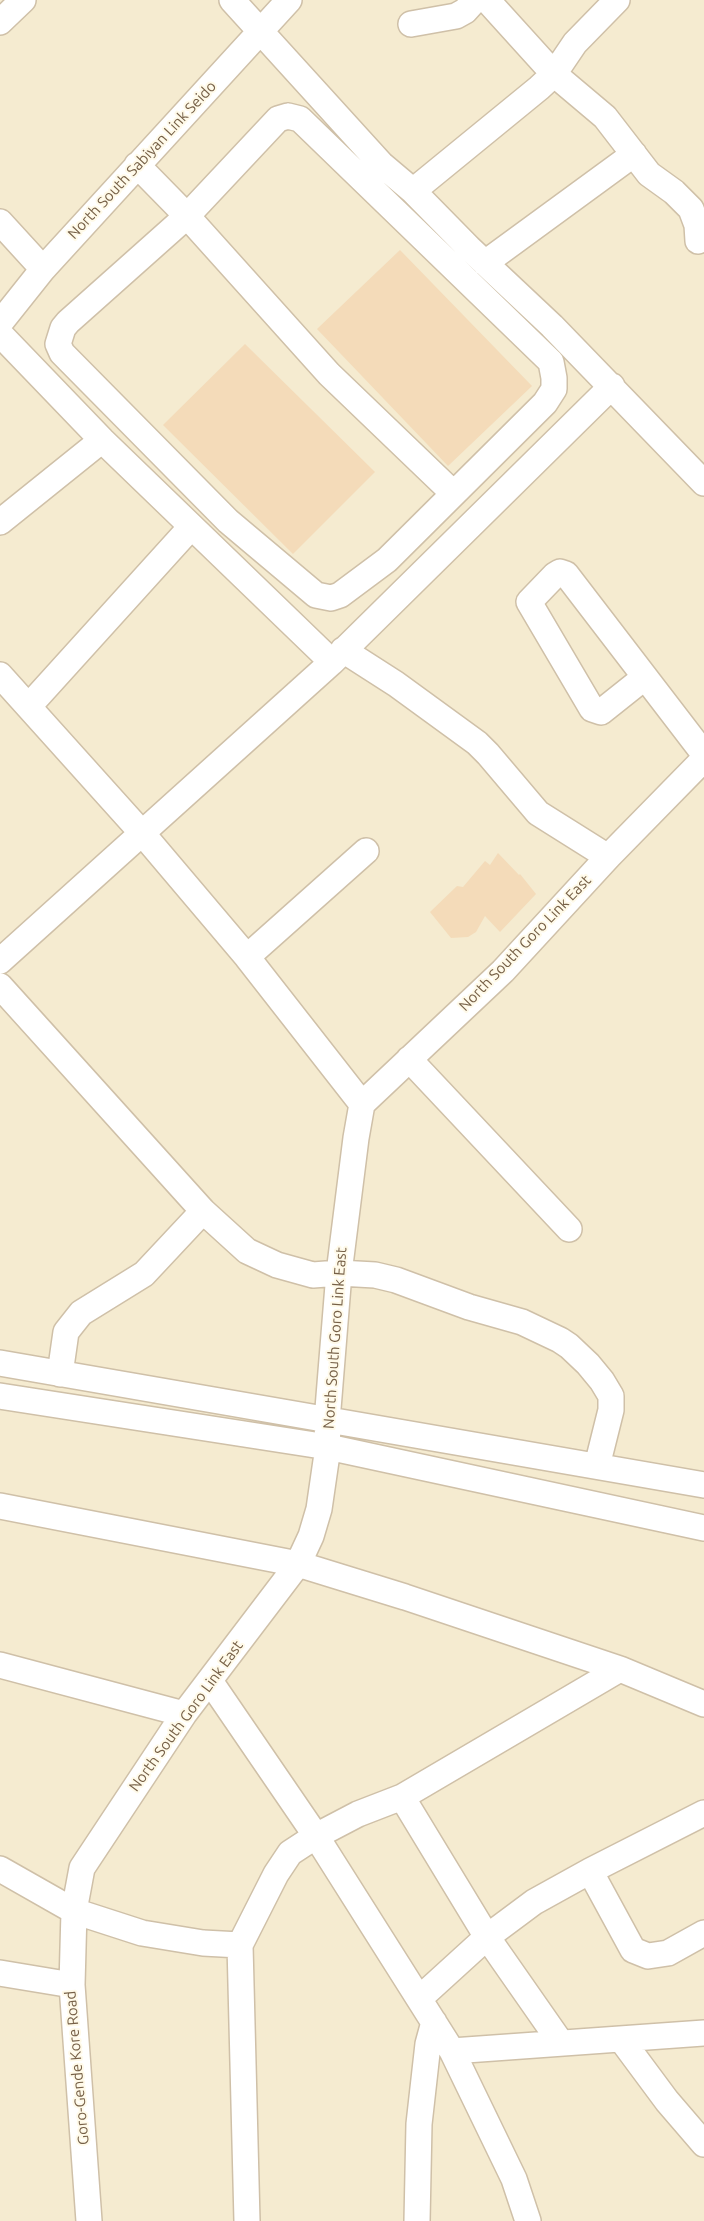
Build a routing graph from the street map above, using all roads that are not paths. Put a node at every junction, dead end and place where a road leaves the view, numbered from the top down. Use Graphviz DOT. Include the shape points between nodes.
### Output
graph roads {
  1 [pos="23,0"];
  2 [pos="232,0"];
  3 [pos="288,0"];
  4 [pos="474,0"];
  5 [pos="487,0"];
  6 [pos="617,0"];
  7 [pos="0,22"];
  8 [pos="410,24"];
  9 [pos="260,30"];
  10 [pos="554,74"];
  11 [pos="634,154"];
  12 [pos="137,165"];
  13 [pos="414,191"];
  14 [pos="186,216"];
  15 [pos="0,222"];
  16 [pos="698,241"];
  17 [pos="485,263"];
  18 [pos="43,268"];
  19 [pos="0,323"];
  20 [pos="0,334"];
  21 [pos="612,386"];
  22 [pos="102,440"];
  23 [pos="704,483"];
  24 [pos="453,493"];
  25 [pos="0,522"];
  26 [pos="191,527"];
  27 [pos="337,656"];
  28 [pos="0,675"];
  29 [pos="644,677"];
  30 [pos="29,706"];
  31 [pos="704,754"];
  32 [pos="704,759"];
  33 [pos="142,832"];
  34 [pos="366,851"];
  35 [pos="608,858"];
  36 [pos="247,957"];
  37 [pos="0,961"];
  38 [pos="0,986"];
  39 [pos="409,1059"];
  40 [pos="362,1104"];
  41 [pos="203,1211"];
  42 [pos="569,1228"];
  43 [pos="338,1273"];
  44 [pos="3,1358"];
  45 [pos="60,1374"];
  46 [pos="0,1396"];
  47 [pos="327,1421"];
  48 [pos="328,1446"];
  49 [pos="597,1466"];
  50 [pos="704,1485"];
  51 [pos="0,1506"];
  52 [pos="704,1528"];
  53 [pos="298,1564"];
  54 [pos="620,1669"];
  55 [pos="3,1671"];
  56 [pos="210,1682"];
  57 [pos="704,1704"];
  58 [pos="184,1714"];
  59 [pos="402,1797"];
  60 [pos="704,1813"];
  61 [pos="316,1836"];
  62 [pos="0,1869"];
  63 [pos="590,1871"];
  64 [pos="74,1911"];
  65 [pos="704,1932"];
  66 [pos="487,1936"];
  67 [pos="240,1945"];
  68 [pos="0,1973"];
  69 [pos="72,1985"];
  70 [pos="420,1998"];
  71 [pos="434,2022"];
  72 [pos="704,2033"];
  73 [pos="621,2039"];
  74 [pos="561,2043"];
  75 [pos="452,2051"];
  76 [pos="704,2144"];
  77 [pos="89,2221"];
  78 [pos="247,2221"];
  79 [pos="417,2221"];
  80 [pos="528,2221"];
  1 -- 7 [label="street"];
  2 -- 9 [label="street"];
  3 -- 9 [label="street, North South Sabiyan Link Seido"];
  4 -- 8 [label="street" via="456,16"];
  5 -- 10 [label="street"];
  6 -- 10 [label="street" via="575,42"];
  9 -- 12 [label="street, North South Sabiyan Link Seido"];
  9 -- 13 [label="street" via="381,164"];
  10 -- 11 [label="street" via="605,117"];
  10 -- 13 [label="street"];
  11 -- 16 [label="street" via="650,174 691,209"];
  11 -- 17 [label="street"];
  12 -- 14 [label="street"];
  12 -- 18 [label="street, North South Sabiyan Link Seido"];
  13 -- 17 [label="street"];
  14 -- 24 [label="street" via="329,374"];
  14 -- 24 [label="street" via="278,119 288,116 300,119 551,362 554,389 545,403"];
  14 -- 24 [label="street" via="68,322 58,344 62,353 228,521 322,598 340,595 387,560"];
  15 -- 18 [label="street"];
  17 -- 21 [label="street"];
  18 -- 19 [label="street, North South Sabiyan Link Seido"];
  20 -- 22 [label="street"];
  21 -- 23 [label="street"];
  21 -- 27 [label="street"];
  22 -- 25 [label="street"];
  22 -- 26 [label="street"];
  26 -- 27 [label="street"];
  26 -- 30 [label="street"];
  27 -- 33 [label="street"];
  27 -- 35 [label="street" via="477,743 538,813"];
  28 -- 30 [label="street"];
  29 -- 29 [label="street" via="601,712 592,709 529,602 555,575 563,572"];
  29 -- 31 [label="street"];
  30 -- 33 [label="street"];
  32 -- 35 [label="street, North South Goro Link East"];
  33 -- 36 [label="street"];
  33 -- 37 [label="street"];
  34 -- 36 [label="street"];
  35 -- 39 [label="street, North South Goro Link East" via="503,971"];
  36 -- 40 [label="street"];
  38 -- 41 [label="street"];
  39 -- 40 [label="street, North South Goro Link East"];
  39 -- 42 [label="street"];
  40 -- 43 [label="street, North South Goro Link East"];
  41 -- 43 [label="street" via="248,1250 277,1265 313,1276"];
  41 -- 45 [label="street" via="144,1274 82,1313 66,1332"];
  43 -- 47 [label="street, North South Goro Link East"];
  43 -- 49 [label="street" via="396,1280 522,1322 560,1340 588,1364 610,1396 611,1410"];
  44 -- 45 [label="street"];
  45 -- 47 [label="street"];
  46 -- 48 [label="street"];
  47 -- 48 [label="street, North South Goro Link East"];
  47 -- 49 [label="street"];
  48 -- 52 [label="street"];
  48 -- 53 [label="street, North South Goro Link East" via="319,1509"];
  49 -- 50 [label="street"];
  51 -- 53 [label="street"];
  53 -- 54 [label="street"];
  53 -- 56 [label="street, North South Goro Link East"];
  54 -- 57 [label="street"];
  54 -- 59 [label="street"];
  55 -- 58 [label="street"];
  56 -- 58 [label="street, North South Goro Link East"];
  56 -- 61 [label="street"];
  58 -- 64 [label="street, North South Goro Link East" via="82,1868"];
  59 -- 61 [label="street" via="358,1814"];
  59 -- 66 [label="street"];
  60 -- 63 [label="street"];
  61 -- 67 [label="street" via="290,1853"];
  61 -- 70 [label="street"];
  62 -- 64 [label="street"];
  63 -- 65 [label="street" via="634,1950 648,1956 668,1952"];
  63 -- 66 [label="street" via="534,1902"];
  64 -- 67 [label="street" via="142,1933 203,1943"];
  64 -- 69 [label="street, North South Goro Link East"];
  66 -- 70 [label="street"];
  66 -- 74 [label="street"];
  67 -- 78 [label="street"];
  68 -- 69 [label="street, Goro-Gende Kore Road"];
  69 -- 77 [label="street, Goro-Gende Kore Road"];
  70 -- 71 [label="street"];
  71 -- 75 [label="street"];
  71 -- 79 [label="street" via="428,2044 419,2124"];
  72 -- 73 [label="street"];
  73 -- 74 [label="street"];
  73 -- 76 [label="street" via="666,2100"];
  74 -- 75 [label="street"];
  75 -- 80 [label="street" via="514,2179"];
}
